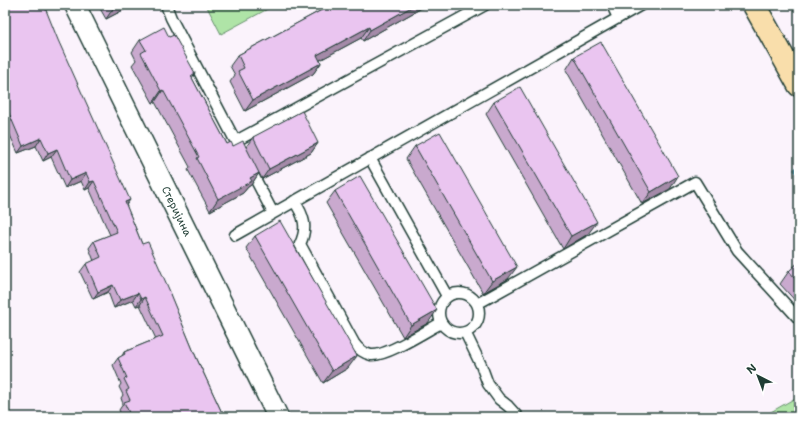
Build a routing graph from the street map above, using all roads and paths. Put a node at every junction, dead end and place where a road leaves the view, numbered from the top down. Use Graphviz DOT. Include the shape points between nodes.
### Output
graph roads {
  1 [pos="75,5"];
  2 [pos="166,5"];
  3 [pos="485,5"];
  4 [pos="612,5"];
  5 [pos="641,5"];
  6 [pos="754,5"];
  7 [pos="618,18"];
  8 [pos="796,72"];
  9 [pos="236,141"];
  10 [pos="370,158"];
  11 [pos="294,201"];
  12 [pos="273,213"];
  13 [pos="235,235"];
  14 [pos="447,296"];
  15 [pos="477,304"];
  16 [pos="799,319"];
  17 [pos="441,323"];
  18 [pos="465,332"];
  19 [pos="278,417"];
  20 [pos="518,417"];
  1 -- 19 [label="street, Стеријина"];
  2 -- 9 [label="lane"];
  3 -- 9 [label="lane"];
  4 -- 7 [label="lane"];
  5 -- 7 [label="lane"];
  6 -- 8 [label="main road"];
  7 -- 10 [label="lane"];
  9 -- 12 [label="lane"];
  10 -- 11 [label="lane"];
  10 -- 14 [label="lane"];
  11 -- 12 [label="lane"];
  11 -- 17 [label="lane" via="305,224 300,244 360,350 371,355 386,353"];
  12 -- 13 [label="lane"];
  14 -- 15 [label="lane" via="460,292 473,298"];
  14 -- 17 [label="lane" via="438,308"];
  15 -- 16 [label="lane" via="695,182 737,251"];
  15 -- 18 [label="lane" via="478,318 471,329"];
  17 -- 18 [label="lane" via="452,332"];
  18 -- 20 [label="lane" via="488,384"];
}
